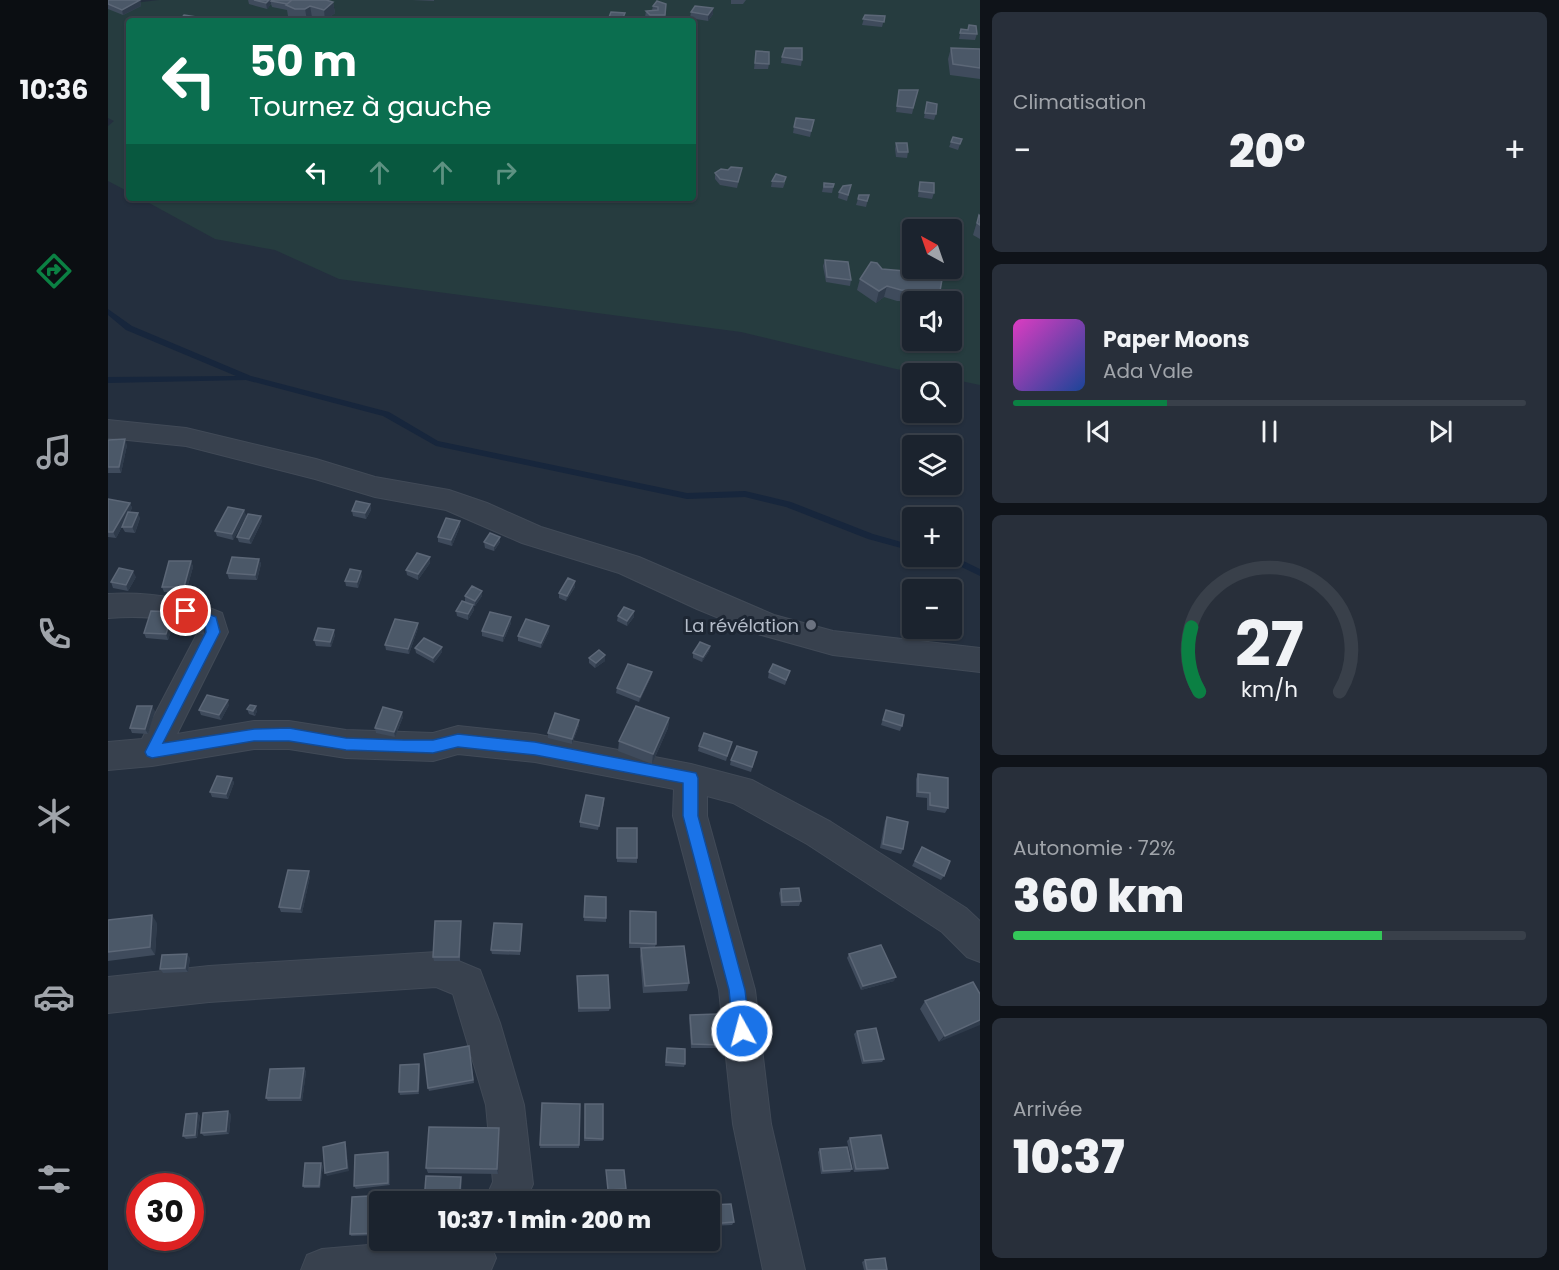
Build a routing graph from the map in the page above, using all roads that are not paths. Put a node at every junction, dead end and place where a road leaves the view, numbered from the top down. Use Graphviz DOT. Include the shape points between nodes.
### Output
graph roads {
  1 [pos="108,429"];
  2 [pos="108,606"];
  3 [pos="980,660"];
  4 [pos="152,752"];
  5 [pos="108,756"];
  6 [pos="691,778"];
  7 [pos="980,945"];
  8 [pos="108,994"];
  9 [pos="510,1191"];
  10 [pos="482,1256"];
  11 [pos="322,1270"];
  12 [pos="784,1270"];
  1 -- 3 [label="street" via="186,437 375,487 449,500 532,535 629,566 769,626 822,640"];
  2 -- 4 [label="street" via="124,604 186,611 211,621 213,632"];
  4 -- 5 [label="street"];
  4 -- 6 [label="street" via="254,735 392,746 433,747 458,740 535,748"];
  6 -- 7 [label="street" via="740,790 819,833 954,920"];
  6 -- 12 [label="street" via="690,816 737,990 752,1124"];
  8 -- 9 [label="street" via="437,969 467,982 505,1105 513,1184"];
  10 -- 11 [label="street"];
}
